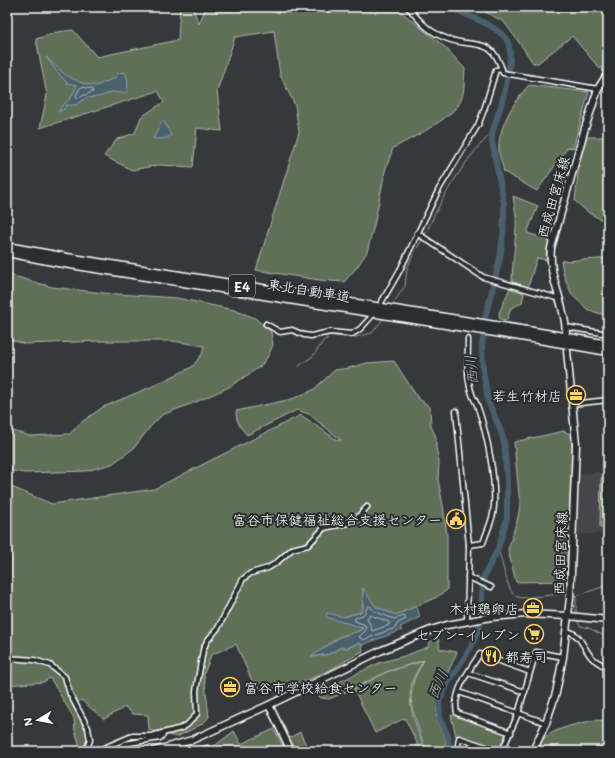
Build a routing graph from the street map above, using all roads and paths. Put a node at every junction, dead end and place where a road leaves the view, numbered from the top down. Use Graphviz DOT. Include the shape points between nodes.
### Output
graph roads {
  1 [pos="408,7"];
  2 [pos="502,69"];
  3 [pos="608,73"];
  4 [pos="598,89"];
  5 [pos="418,233"];
  6 [pos="7,247"];
  7 [pos="7,252"];
  8 [pos="560,299"];
  9 [pos="380,303"];
  10 [pos="371,317"];
  11 [pos="266,324"];
  12 [pos="476,326"];
  13 [pos="494,329"];
  14 [pos="566,329"];
  15 [pos="608,334"];
  16 [pos="468,339"];
  17 [pos="608,345"];
  18 [pos="567,351"];
  19 [pos="608,352"];
  20 [pos="608,400"];
  21 [pos="572,404"];
  22 [pos="456,411"];
  23 [pos="367,507"];
  24 [pos="469,545"];
  25 [pos="468,577"];
  26 [pos="491,587"];
  27 [pos="568,616"];
  28 [pos="469,620"];
  29 [pos="608,620"];
  30 [pos="567,631"];
  31 [pos="563,657"];
  32 [pos="7,658"];
  33 [pos="608,669"];
  34 [pos="468,672"];
  35 [pos="530,672"];
  36 [pos="459,692"];
  37 [pos="525,692"];
  38 [pos="270,705"];
  39 [pos="518,714"];
  40 [pos="546,723"];
  41 [pos="162,733"];
  42 [pos="511,733"];
  43 [pos="207,748"];
  44 [pos="86,751"];
  45 [pos="96,751"];
  46 [pos="119,751"];
  47 [pos="154,751"];
  48 [pos="198,751"];
  49 [pos="291,751"];
  50 [pos="456,751"];
  51 [pos="498,751"];
  52 [pos="502,751"];
  53 [pos="533,751"];
  1 -- 2 [label="street" via="432,32 450,40 480,44 487,48 495,54"];
  2 -- 4 [label="street" via="505,74 524,78"];
  2 -- 5 [label="street" via="496,70 478,125 451,168"];
  3 -- 4 [label="main road, 西成田宮床線"];
  4 -- 8 [label="main road, 西成田宮床線" via="551,248 551,264"];
  5 -- 8 [label="street" via="483,277"];
  5 -- 9 [label="street"];
  6 -- 12 [label="highway, 東北自動車道 / E4"];
  7 -- 12 [label="highway, 東北自動車道 / E4"];
  8 -- 14 [label="main road, 西成田宮床線"];
  10 -- 11 [label="street" via="352,334 330,332 311,336 292,330 280,332"];
  12 -- 13 [label="highway, 東北自動車道 / E4"];
  13 -- 17 [label="highway, 東北自動車道 / E4"];
  13 -- 19 [label="highway, 東北自動車道 / E4"];
  14 -- 15 [label="street"];
  16 -- 24 [label="street" via="472,394 487,440 494,487 493,514 483,543"];
  18 -- 21 [label="main road, 西成田宮床線"];
  20 -- 21 [label="street"];
  21 -- 27 [label="main road, 西成田宮床線" via="576,444"];
  22 -- 24 [label="street"];
  23 -- 41 [label="street" via="352,522 324,528 308,545 292,549 268,568 251,573 243,579 218,628 203,650 196,691 197,714 182,728"];
  24 -- 25 [label="street"];
  25 -- 26 [label="street"];
  25 -- 28 [label="street"];
  27 -- 28 [label="main road" via="526,614"];
  27 -- 29 [label="main road"];
  27 -- 30 [label="main road, 西成田宮床線"];
  28 -- 38 [label="main road" via="431,630 380,651"];
  30 -- 31 [label="main road, 西成田宮床線"];
  30 -- 33 [label="street" via="577,636 592,658"];
  31 -- 35 [label="street" via="536,652"];
  31 -- 40 [label="main road, 西成田宮床線" via="556,693"];
  32 -- 44 [label="street" via="34,660 50,665 65,677 70,694 88,728 90,743"];
  34 -- 35 [label="street" via="480,654"];
  34 -- 36 [label="street"];
  34 -- 37 [label="street"];
  35 -- 37 [label="street"];
  36 -- 39 [label="street"];
  36 -- 42 [label="street" via="457,713"];
  37 -- 39 [label="street"];
  38 -- 47 [label="main road" via="192,740"];
  38 -- 49 [label="main road"];
  39 -- 40 [label="street"];
  39 -- 42 [label="street"];
  40 -- 53 [label="main road, 西成田宮床線"];
  41 -- 45 [label="street" via="132,736"];
  41 -- 46 [label="street" via="160,738 124,744"];
  42 -- 52 [label="street"];
  43 -- 48 [label="street"];
  50 -- 51 [label="street" via="459,738"];
}
